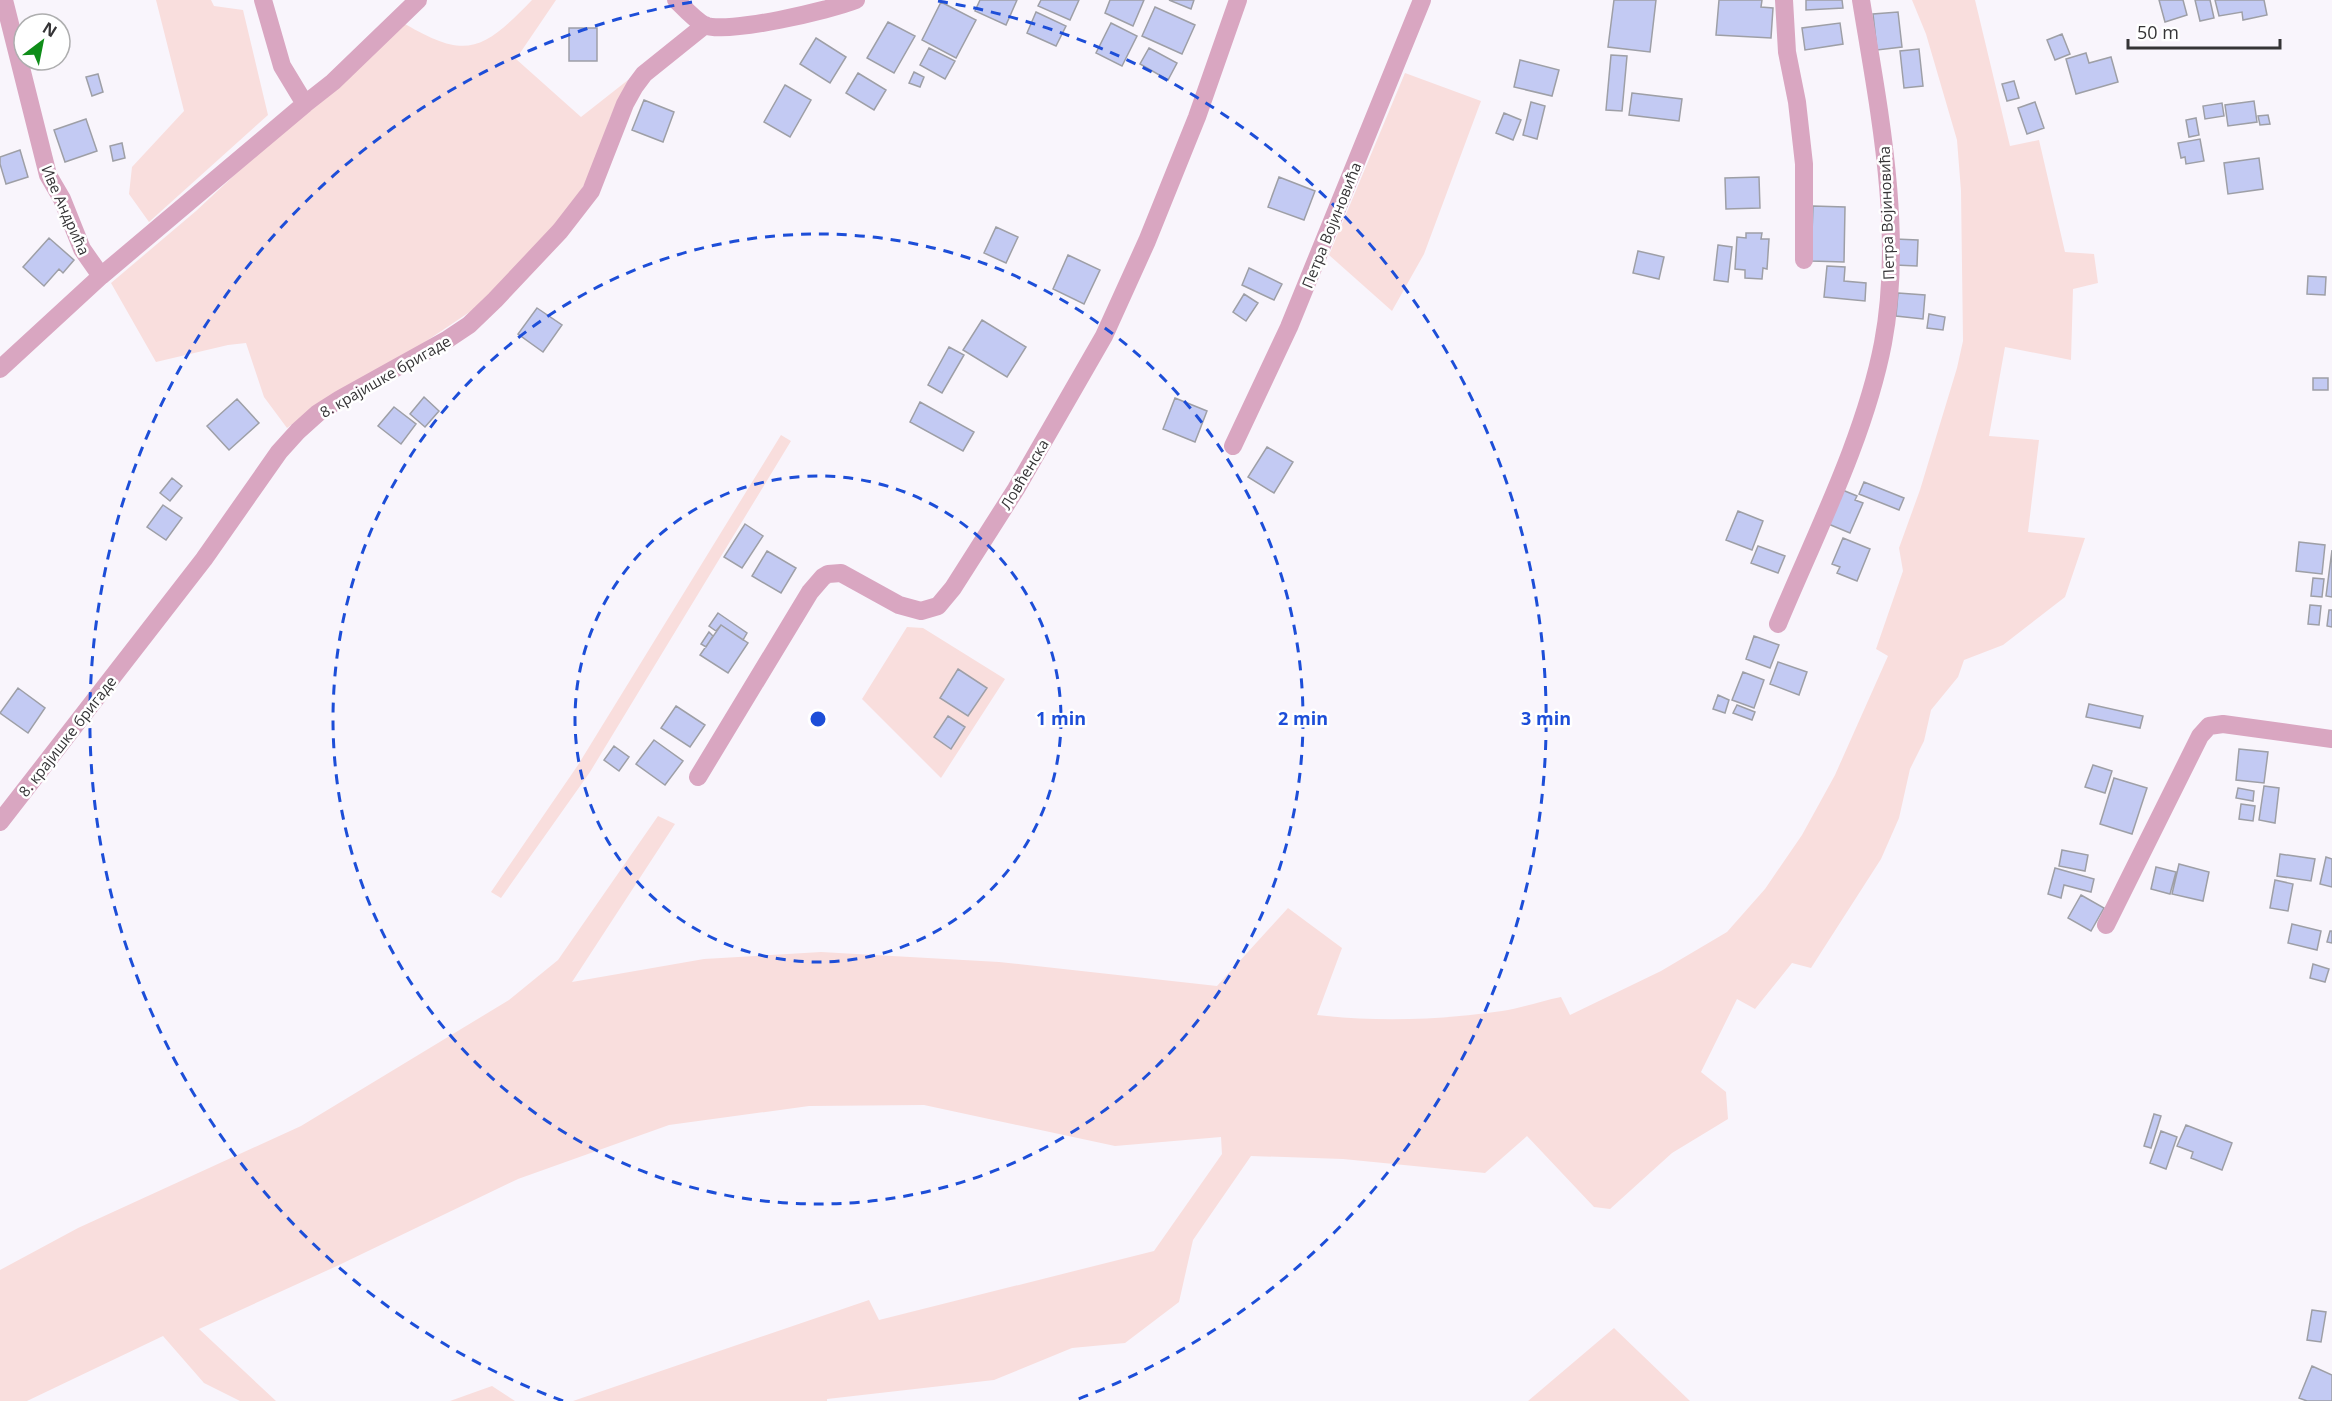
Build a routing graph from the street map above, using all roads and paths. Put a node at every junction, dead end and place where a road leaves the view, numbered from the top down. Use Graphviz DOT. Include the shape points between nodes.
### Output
graph roads {
  1 [pos="4,0"];
  2 [pos="263,0"];
  3 [pos="418,0"];
  4 [pos="676,0"];
  5 [pos="856,0"];
  6 [pos="1238,0"];
  7 [pos="1422,0"];
  8 [pos="1784,0"];
  9 [pos="1861,0"];
  10 [pos="705,25"];
  11 [pos="305,104"];
  12 [pos="1804,260"];
  13 [pos="101,276"];
  14 [pos="0,369"];
  15 [pos="1233,446"];
  16 [pos="1778,624"];
  17 [pos="2332,739"];
  18 [pos="698,777"];
  19 [pos="0,822"];
  20 [pos="2106,926"];
  1 -- 13 [label="street, Иве Андрића" via="48,175 62,199 81,249"];
  2 -- 11 [label="street" via="282,66"];
  3 -- 11 [label="street"];
  4 -- 10 [label="street"];
  5 -- 10 [label="street" via="753,25"];
  6 -- 18 [label="street, Ловћенска" via="1189,138 1104,336 1016,489 953,588 938,606 921,611 899,605 849,576 834,573 823,577 810,592"];
  7 -- 15 [label="street, Петра Војиновића" via="1289,327"];
  8 -- 12 [label="street" via="1786,52 1804,164"];
  9 -- 16 [label="street, Петра Војиновића" via="1885,147 1890,272 1883,342 1866,407"];
  10 -- 19 [label="street, 8. крајишке бригаде" via="644,74 625,104 591,191 554,238 495,300 448,339 318,413 279,452 204,560"];
  11 -- 13 [label="street"];
  13 -- 14 [label="street"];
  17 -- 20 [label="street" via="2223,724 2210,726 2200,736"];
}
